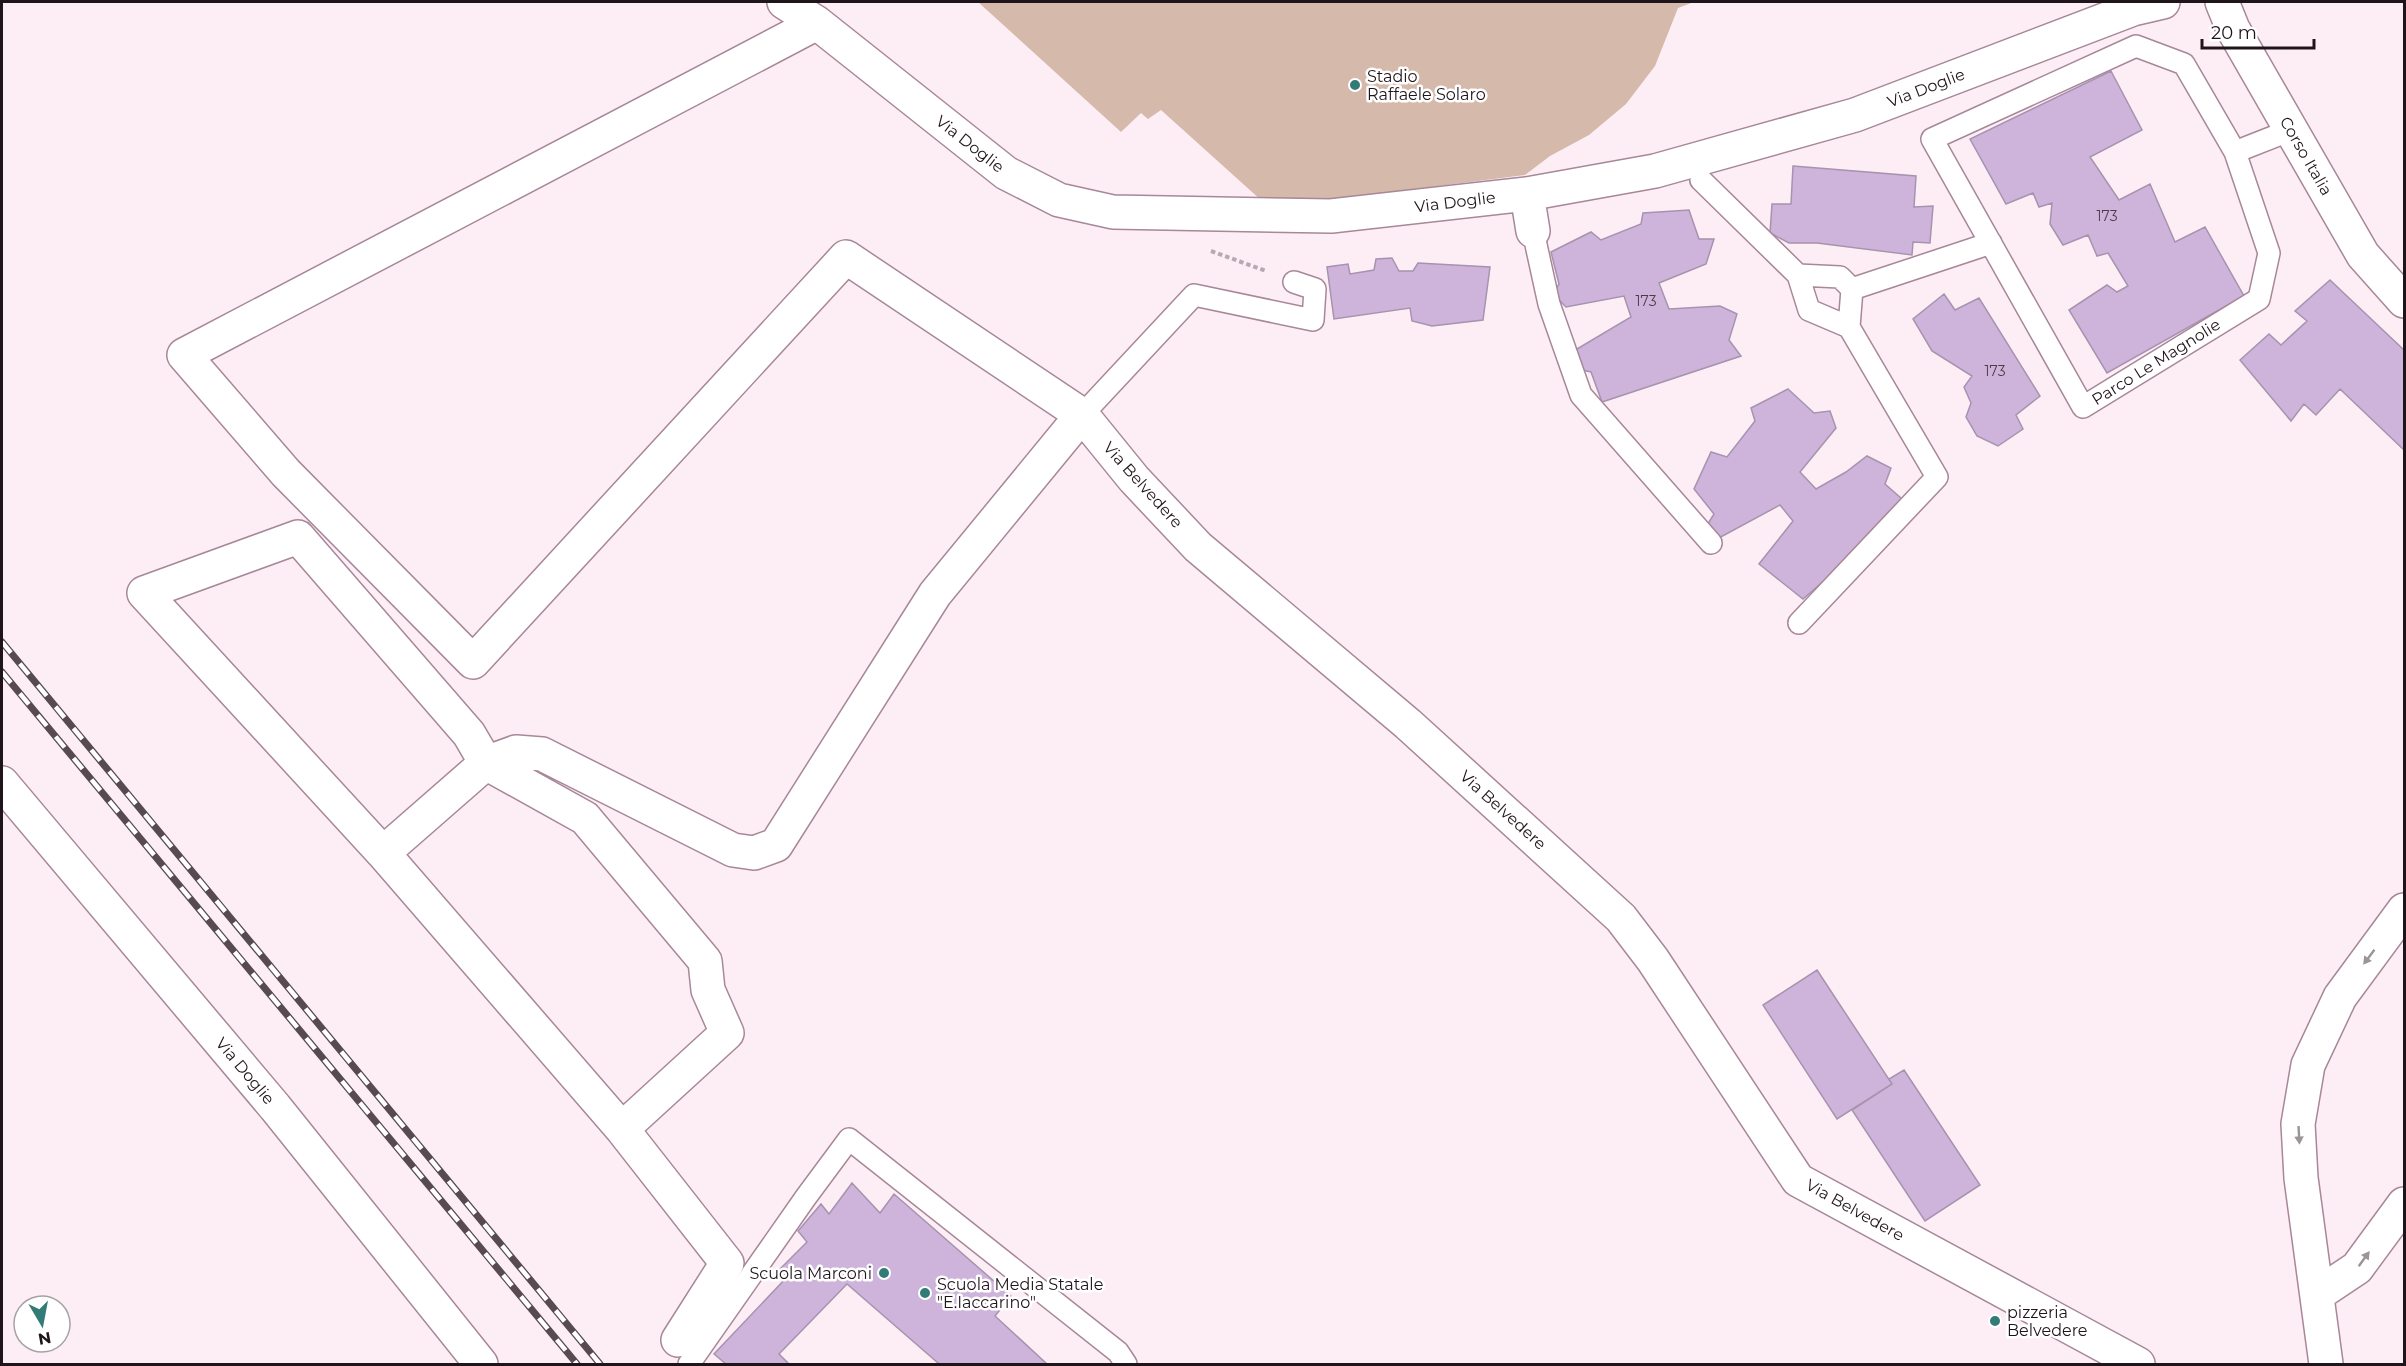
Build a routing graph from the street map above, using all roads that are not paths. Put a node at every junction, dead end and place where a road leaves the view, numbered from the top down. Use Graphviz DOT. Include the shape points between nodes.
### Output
graph roads {
  1 [pos="784,2"];
  2 [pos="2163,2"];
  3 [pos="2222,2"];
  4 [pos="817,23"];
  5 [pos="2291,130"];
  6 [pos="2235,152"];
  7 [pos="1701,180"];
  8 [pos="1527,194"];
  9 [pos="1533,231"];
  10 [pos="1991,243"];
  11 [pos="1798,275"];
  12 [pos="1294,282"];
  13 [pos="1852,289"];
  14 [pos="2404,301"];
  15 [pos="1849,327"];
  16 [pos="1082,415"];
  17 [pos="1711,543"];
  18 [pos="1799,623"];
  19 [pos="486,763"];
  20 [pos="2,783"];
  21 [pos="383,853"];
  22 [pos="2404,910"];
  23 [pos="622,1129"];
  24 [pos="2404,1204"];
  25 [pos="2318,1294"];
  26 [pos="683,1352"];
  27 [pos="481,1365"];
  28 [pos="1126,1365"];
  29 [pos="2138,1365"];
  30 [pos="2326,1365"];
  1 -- 4 [label="street, Via Doglie"];
  2 -- 8 [label="street, Via Doglie" via="2133,9 1855,115 1655,171"];
  3 -- 5 [label="street, Corso Italia" via="2233,29"];
  4 -- 8 [label="street, Via Doglie" via="1006,173 1059,200 1113,212 1331,216"];
  4 -- 16 [label="street, Via Belvedere" via="184,355 286,473 473,662 846,257"];
  5 -- 6 [label="lane"];
  5 -- 14 [label="street, Corso Italia" via="2363,255"];
  6 -- 10 [label="lane, Parco Le Magnolie" via="2184,64 2136,46 1932,139"];
  6 -- 10 [label="lane, Parco Le Magnolie" via="2269,253 2259,299 2084,407"];
  7 -- 11 [label="lane"];
  8 -- 9 [label="street"];
  9 -- 17 [label="lane" via="1549,304 1581,395"];
  10 -- 13 [label="lane"];
  11 -- 13 [label="lane" via="1840,277"];
  11 -- 15 [label="lane" via="1809,310"];
  12 -- 16 [label="lane" via="1315,289 1313,320 1194,295"];
  13 -- 15 [label="lane"];
  15 -- 18 [label="lane" via="1937,477"];
  16 -- 19 [label="street" via="934,594 776,845 754,853 733,850 542,754 516,752"];
  16 -- 29 [label="street, Via Belvedere" via="1134,479 1198,547 1408,724 1621,918 1798,1179"];
  19 -- 21 [label="street"];
  19 -- 21 [label="street" via="469,734 298,537 144,593"];
  19 -- 23 [label="street" via="585,819 705,961 708,990 727,1034"];
  20 -- 27 [label="street, Via Doglie" via="275,1107"];
  21 -- 23 [label="street"];
  22 -- 25 [label="street, one-way" via="2340,997 2308,1065 2298,1124 2301,1178"];
  23 -- 26 [label="street" via="727,1263"];
  25 -- 24 [label="street, one-way" via="2357,1268"];
  25 -- 30 [label="street"];
  26 -- 28 [label="lane" via="849,1139 1118,1352"];
}
